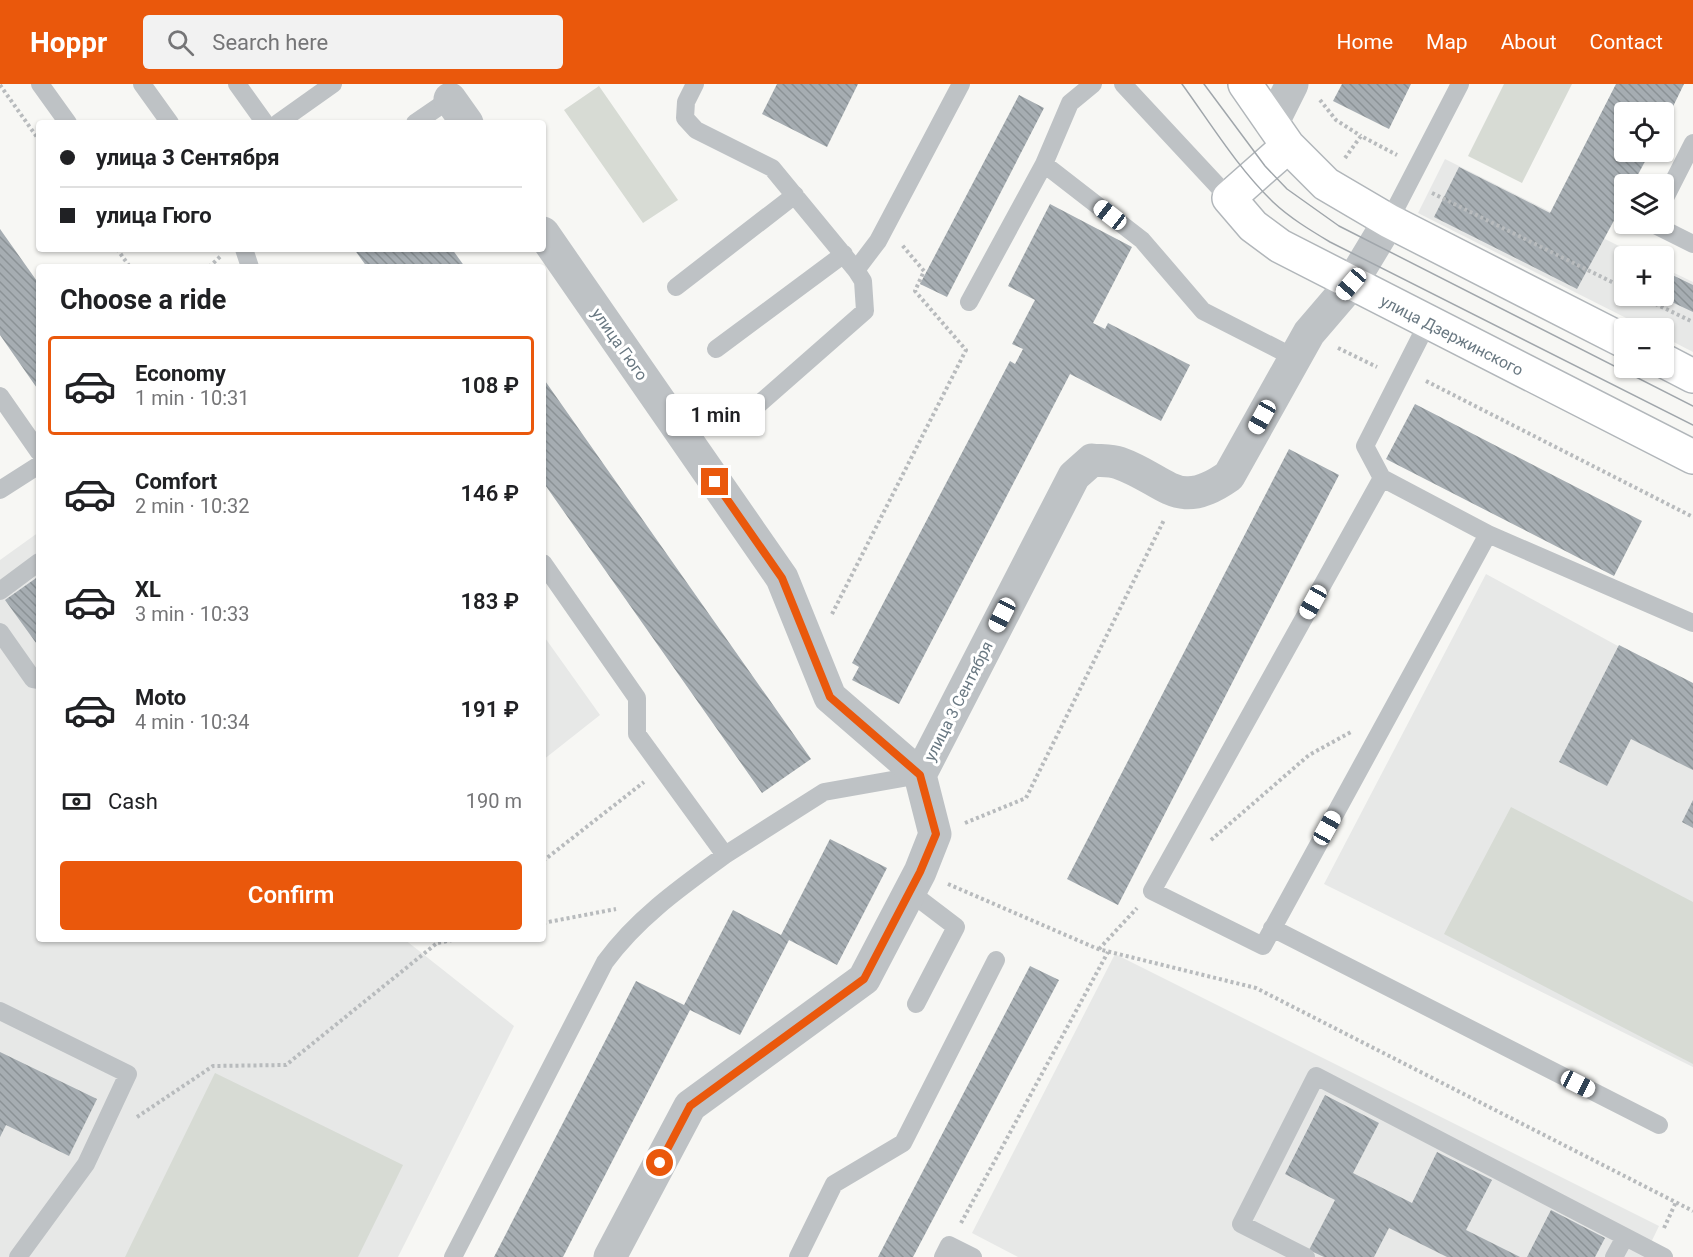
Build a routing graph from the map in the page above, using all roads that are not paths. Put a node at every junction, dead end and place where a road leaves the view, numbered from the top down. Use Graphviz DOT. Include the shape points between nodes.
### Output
graph roads {
  1 [pos="40,84"];
  2 [pos="142,84"];
  3 [pos="237,84"];
  4 [pos="333,84"];
  5 [pos="695,84"];
  6 [pos="961,84"];
  7 [pos="1093,84"];
  8 [pos="1123,84"];
  9 [pos="1245,84"];
  10 [pos="1460,84"];
  11 [pos="1303,88"];
  12 [pos="456,102"];
  13 [pos="66,120"];
  14 [pos="168,120"];
  15 [pos="263,120"];
  16 [pos="282,120"];
  17 [pos="421,120"];
  18 [pos="1280,135"];
  19 [pos="1693,143"];
  20 [pos="1044,164"];
  21 [pos="1674,180"];
  22 [pos="795,195"];
  23 [pos="1229,198"];
  24 [pos="1389,220"];
  25 [pos="1673,234"];
  26 [pos="546,237"];
  27 [pos="1693,244"];
  28 [pos="844,254"];
  29 [pos="856,270"];
  30 [pos="1351,284"];
  31 [pos="676,287"];
  32 [pos="969,302"];
  33 [pos="1428,322"];
  34 [pos="1614,336"];
  35 [pos="1302,346"];
  36 [pos="716,349"];
  37 [pos="1674,366"];
  38 [pos="1693,376"];
  39 [pos="0,396"];
  40 [pos="759,404"];
  41 [pos="36,448"];
  42 [pos="1693,457"];
  43 [pos="36,467"];
  44 [pos="1382,478"];
  45 [pos="0,490"];
  46 [pos="1488,534"];
  47 [pos="36,564"];
  48 [pos="546,567"];
  49 [pos="0,591"];
  50 [pos="1693,623"];
  51 [pos="0,632"];
  52 [pos="36,680"];
  53 [pos="920,775"];
  54 [pos="725,855"];
  55 [pos="915,882"];
  56 [pos="1272,928"];
  57 [pos="996,960"];
  58 [pos="916,1004"];
  59 [pos="0,1011"];
  60 [pos="1659,1125"];
  61 [pos="1625,1237"];
  62 [pos="946,1251"];
  63 [pos="18,1257"];
  64 [pos="453,1257"];
  65 [pos="610,1257"];
  66 [pos="798,1257"];
  67 [pos="973,1257"];
  68 [pos="1306,1257"];
  69 [pos="1614,1257"];
  70 [pos="1664,1257"];
  1 -- 13 [label="lane"];
  2 -- 14 [label="lane"];
  3 -- 15 [label="lane"];
  4 -- 16 [label="lane"];
  5 -- 22 [label="lane" via="686,102 685,118 696,130 772,168"];
  6 -- 29 [label="lane" via="878,241"];
  7 -- 20 [label="lane" via="1070,104"];
  8 -- 23 [label="lane"];
  9 -- 18 [label="main road"];
  10 -- 24 [label="lane"];
  11 -- 18 [label="street"];
  12 -- 17 [label="lane"];
  18 -- 23 [label="main road"];
  18 -- 24 [label="main road" via="1326,184"];
  19 -- 21 [label="lane"];
  20 -- 32 [label="lane"];
  20 -- 35 [label="lane" via="1142,240 1203,311"];
  22 -- 28 [label="lane"];
  22 -- 31 [label="lane"];
  23 -- 30 [label="main road, улица Дзержинского" via="1253,226 1280,246"];
  24 -- 30 [label="street"];
  24 -- 34 [label="main road"];
  25 -- 27 [label="lane"];
  26 -- 53 [label="street, улица Гюго" via="782,578 830,697"];
  28 -- 29 [label="lane"];
  28 -- 36 [label="lane"];
  29 -- 40 [label="lane" via="863,281 865,311"];
  30 -- 33 [label="main road, улица Дзержинского"];
  30 -- 35 [label="street"];
  33 -- 42 [label="main road, улица Дзержинского"];
  33 -- 44 [label="lane" via="1365,446"];
  35 -- 53 [label="street, улица 3 Сентября" via="1229,476 1208,491 1178,493 1118,463 1092,459 1074,476"];
  37 -- 38 [label="main road"];
  39 -- 41 [label="lane"];
  43 -- 45 [label="lane"];
  44 -- 46 [label="lane"];
  44 -- 56 [label="lane" via="1152,891 1263,946"];
  46 -- 50 [label="lane"];
  46 -- 56 [label="lane"];
  47 -- 49 [label="lane"];
  48 -- 54 [label="lane" via="637,698 637,734"];
  51 -- 52 [label="lane"];
  53 -- 54 [label="lane" via="824,792"];
  53 -- 55 [label="street, улица 3 Сентября" via="936,834"];
  54 -- 64 [label="lane" via="664,900 622,939 605,962"];
  55 -- 58 [label="lane" via="956,927"];
  55 -- 65 [label="street" via="864,979 690,1106"];
  56 -- 60 [label="lane"];
  57 -- 66 [label="lane" via="903,1143 834,1184"];
  59 -- 63 [label="lane" via="128,1074 86,1164"];
  61 -- 68 [label="lane" via="1316,1076 1241,1224"];
  61 -- 69 [label="lane"];
  61 -- 70 [label="lane"];
  62 -- 67 [label="lane"];
}
